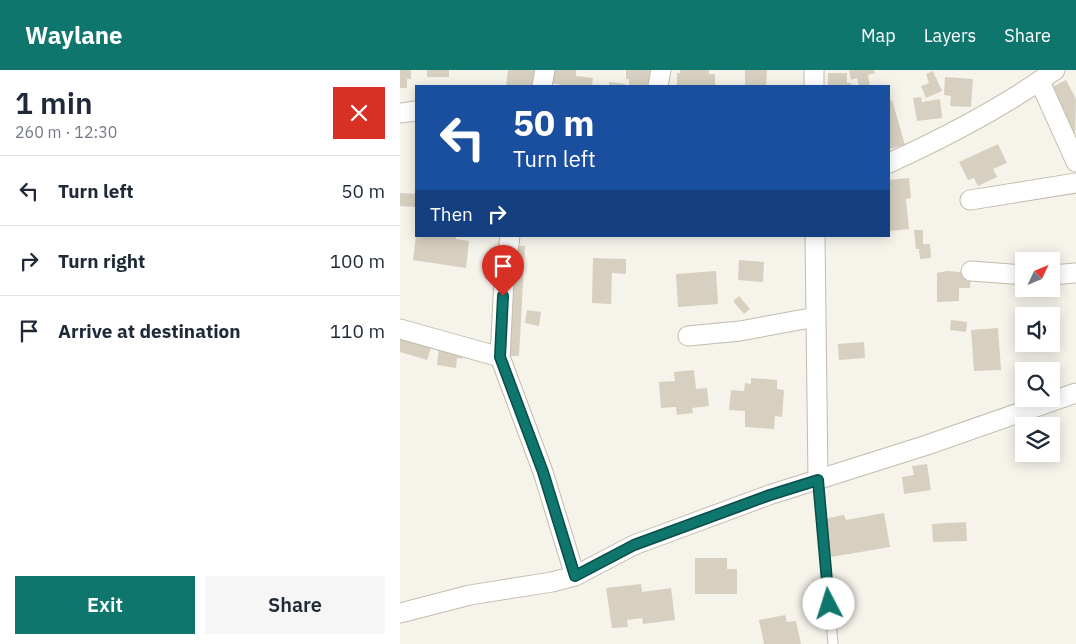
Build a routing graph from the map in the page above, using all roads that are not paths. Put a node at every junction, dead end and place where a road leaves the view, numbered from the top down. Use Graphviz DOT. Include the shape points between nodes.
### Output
graph roads {
  1 [pos="545,70"];
  2 [pos="661,70"];
  3 [pos="814,70"];
  4 [pos="1055,70"];
  5 [pos="1040,82"];
  6 [pos="542,85"];
  7 [pos="658,85"];
  8 [pos="814,85"];
  9 [pos="415,110"];
  10 [pos="400,113"];
  11 [pos="1076,162"];
  12 [pos="890,163"];
  13 [pos="1076,183"];
  14 [pos="970,200"];
  15 [pos="510,237"];
  16 [pos="815,237"];
  17 [pos="971,271"];
  18 [pos="1076,273"];
  19 [pos="1015,274"];
  20 [pos="1060,274"];
  21 [pos="816,317"];
  22 [pos="400,329"];
  23 [pos="688,336"];
  24 [pos="500,357"];
  25 [pos="1076,393"];
  26 [pos="818,480"];
  27 [pos="575,576"];
  28 [pos="400,613"];
  29 [pos="833,644"];
  1 -- 6 [label="street"];
  2 -- 7 [label="street"];
  3 -- 8 [label="street"];
  4 -- 5 [label="street"];
  5 -- 11 [label="street"];
  5 -- 12 [label="street" via="940,139"];
  9 -- 10 [label="street"];
  13 -- 14 [label="street"];
  15 -- 24 [label="street"];
  16 -- 21 [label="street"];
  17 -- 19 [label="street"];
  18 -- 20 [label="street"];
  21 -- 23 [label="street" via="740,331"];
  21 -- 26 [label="street"];
  22 -- 24 [label="street"];
  24 -- 27 [label="street" via="543,472"];
  25 -- 26 [label="street"];
  26 -- 27 [label="street" via="634,545"];
  26 -- 29 [label="lane"];
  27 -- 28 [label="street" via="470,595"];
}
